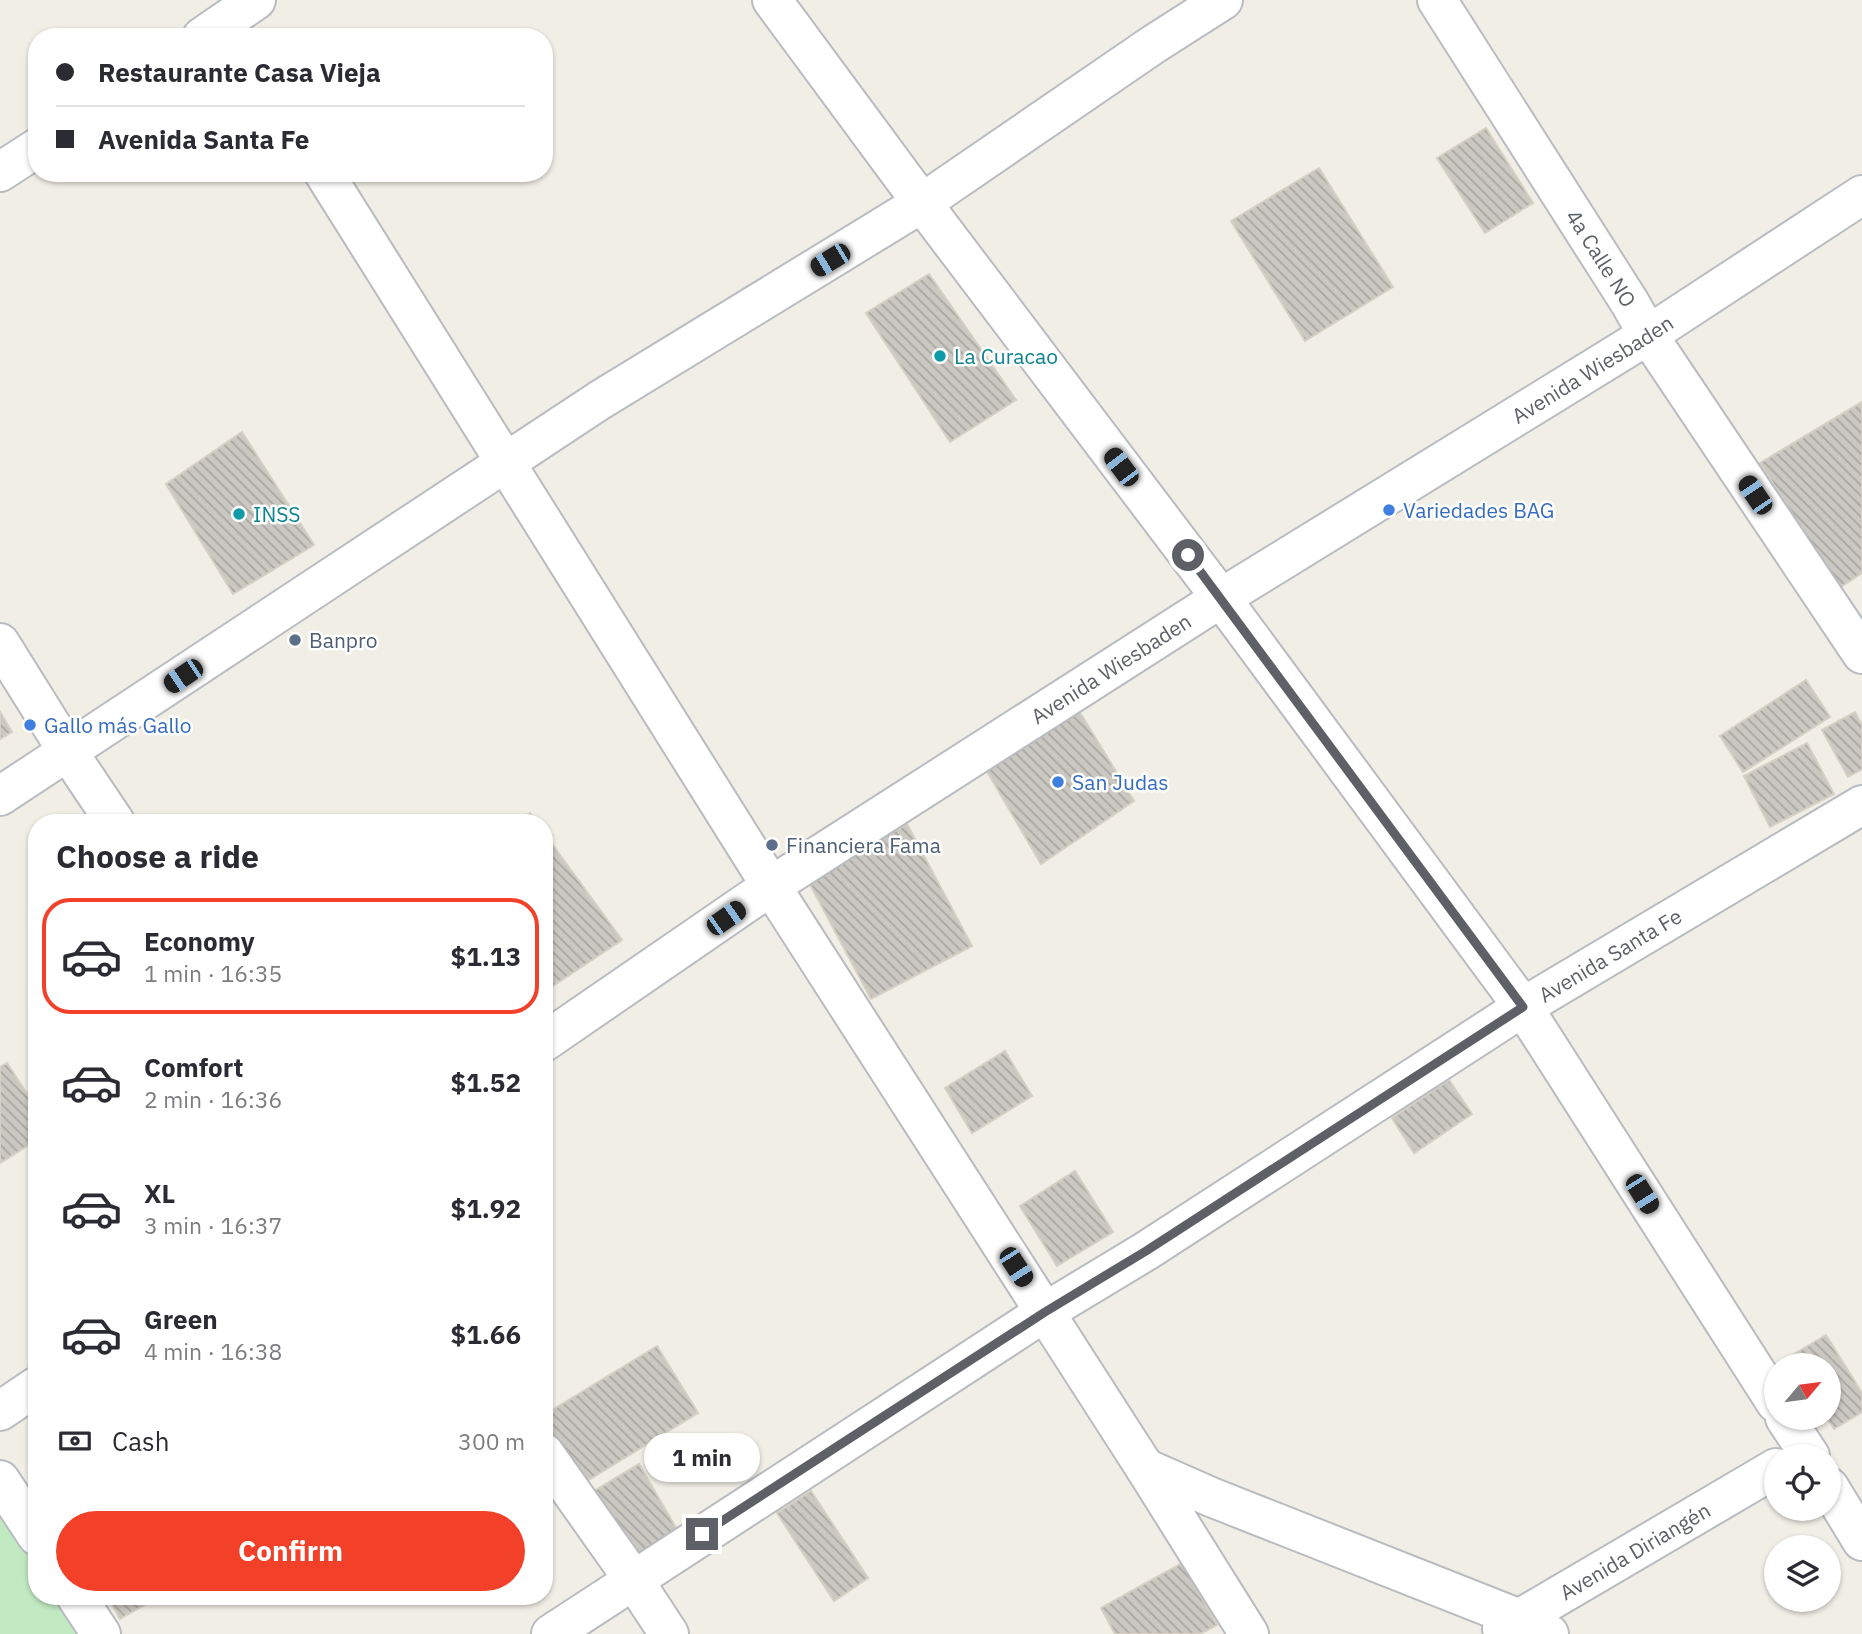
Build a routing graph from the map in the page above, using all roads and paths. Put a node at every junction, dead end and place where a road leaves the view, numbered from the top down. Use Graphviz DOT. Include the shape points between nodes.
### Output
graph roads {
  1 [pos="772,0"];
  2 [pos="1223,0"];
  3 [pos="1437,0"];
  4 [pos="28,154"];
  5 [pos="0,172"];
  6 [pos="330,182"];
  7 [pos="1862,195"];
  8 [pos="922,203"];
  9 [pos="1648,335"];
  10 [pos="504,463"];
  11 [pos="1221,598"];
  12 [pos="0,643"];
  13 [pos="1862,654"];
  14 [pos="68,751"];
  15 [pos="0,796"];
  16 [pos="1862,805"];
  17 [pos="110,814"];
  18 [pos="771,886"];
  19 [pos="1523,1007"];
  20 [pos="553,1036"];
  21 [pos="1045,1312"];
  22 [pos="1764,1385"];
  23 [pos="28,1392"];
  24 [pos="0,1411"];
  25 [pos="553,1466"];
  26 [pos="1144,1468"];
  27 [pos="1764,1478"];
  28 [pos="0,1480"];
  29 [pos="1841,1507"];
  30 [pos="28,1522"];
  31 [pos="1862,1541"];
  32 [pos="633,1579"];
  33 [pos="82,1605"];
  34 [pos="1521,1629"];
  35 [pos="101,1634"];
  36 [pos="551,1634"];
  37 [pos="669,1634"];
  38 [pos="1249,1634"];
  1 -- 8 [label="street"];
  2 -- 8 [label="street"];
  3 -- 9 [label="street, 4a Calle NO"];
  4 -- 5 [label="street"];
  6 -- 10 [label="street"];
  7 -- 9 [label="street, Avenida Wiesbaden"];
  8 -- 10 [label="street"];
  8 -- 11 [label="street"];
  9 -- 11 [label="street, Avenida Wiesbaden"];
  9 -- 13 [label="street, 4a Calle NO"];
  10 -- 14 [label="street"];
  10 -- 18 [label="street"];
  11 -- 18 [label="street, Avenida Wiesbaden"];
  11 -- 19 [label="street"];
  12 -- 14 [label="street"];
  14 -- 15 [label="street"];
  14 -- 17 [label="street"];
  16 -- 19 [label="street, Avenida Santa Fe"];
  18 -- 20 [label="street, Avenida Wiesbaden"];
  18 -- 21 [label="street"];
  19 -- 21 [label="street, Avenida Santa Fe"];
  19 -- 22 [label="street"];
  21 -- 26 [label="street"];
  21 -- 32 [label="street, Avenida Santa Fe"];
  23 -- 24 [label="street"];
  25 -- 32 [label="street"];
  26 -- 34 [label="street"];
  26 -- 38 [label="street"];
  27 -- 34 [label="street, Avenida Diriangén"];
  28 -- 30 [label="street"];
  29 -- 31 [label="street"];
  32 -- 36 [label="street, Avenida Santa Fe"];
  32 -- 37 [label="street"];
  33 -- 35 [label="street"];
}
